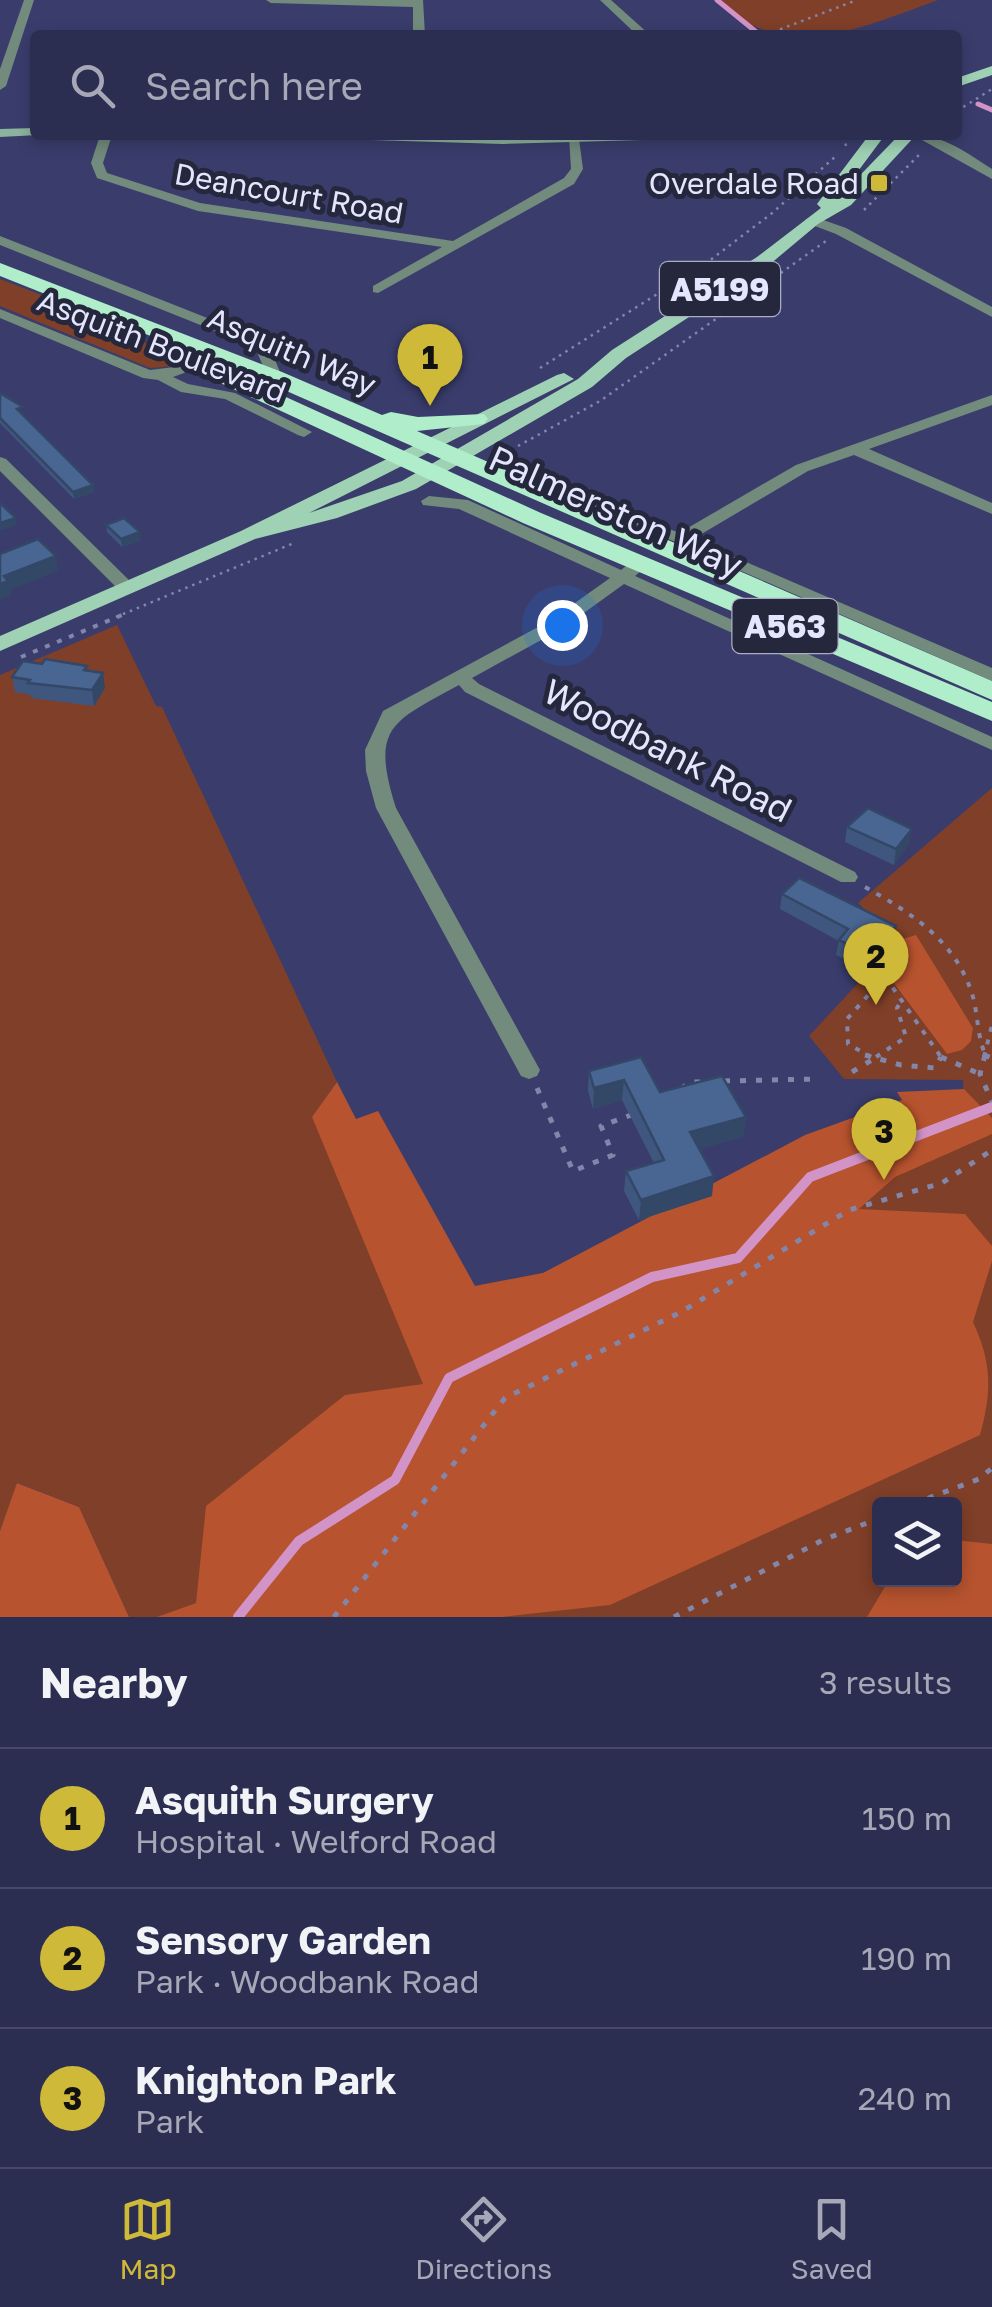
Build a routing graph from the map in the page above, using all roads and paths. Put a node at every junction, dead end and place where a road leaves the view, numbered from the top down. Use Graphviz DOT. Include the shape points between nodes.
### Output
graph roads {
  1 [pos="29,0"];
  2 [pos="271,0"];
  3 [pos="605,0"];
  4 [pos="857,0"];
  5 [pos="418,2"];
  6 [pos="830,3"];
  7 [pos="835,8"];
  8 [pos="419,30"];
  9 [pos="638,30"];
  10 [pos="782,30"];
  11 [pos="12,52"];
  12 [pos="991,70"];
  13 [pos="962,84"];
  14 [pos="0,86"];
  15 [pos="992,89"];
  16 [pos="962,107"];
  17 [pos="30,132"];
  18 [pos="0,133"];
  19 [pos="104,140"];
  20 [pos="573,140"];
  21 [pos="846,140"];
  22 [pos="903,140"];
  23 [pos="917,140"];
  24 [pos="857,141"];
  25 [pos="992,174"];
  26 [pos="815,218"];
  27 [pos="0,240"];
  28 [pos="454,245"];
  29 [pos="0,268"];
  30 [pos="378,289"];
  31 [pos="100,310"];
  32 [pos="0,313"];
  33 [pos="992,313"];
  34 [pos="619,354"];
  35 [pos="190,359"];
  36 [pos="532,373"];
  37 [pos="162,375"];
  38 [pos="274,377"];
  39 [pos="992,400"];
  40 [pos="349,410"];
  41 [pos="476,419"];
  42 [pos="304,432"];
  43 [pos="426,446"];
  44 [pos="852,448"];
  45 [pos="454,458"];
  46 [pos="402,460"];
  47 [pos="0,462"];
  48 [pos="431,472"];
  49 [pos="560,488"];
  50 [pos="429,502"];
  51 [pos="992,509"];
  52 [pos="585,516"];
  53 [pos="248,535"];
  54 [pos="306,538"];
  55 [pos="680,540"];
  56 [pos="632,570"];
  57 [pos="127,588"];
  58 [pos="9,651"];
  59 [pos="992,675"];
  60 [pos="462,678"];
  61 [pos="992,691"];
  62 [pos="992,712"];
  63 [pos="992,744"];
  64 [pos="848,877"];
  65 [pos="903,1000"];
  66 [pos="992,1025"];
  67 [pos="871,1056"];
  68 [pos="941,1057"];
  69 [pos="984,1057"];
  70 [pos="992,1058"];
  71 [pos="529,1070"];
  72 [pos="852,1072"];
  73 [pos="980,1074"];
  74 [pos="816,1079"];
  75 [pos="677,1092"];
  76 [pos="992,1102"];
  77 [pos="650,1108"];
  78 [pos="992,1150"];
  79 [pos="992,1468"];
  80 [pos="930,1497"];
  81 [pos="872,1521"];
  82 [pos="334,1617"];
  83 [pos="674,1617"];
  1 -- 11 [label="street"];
  2 -- 5 [label="street"];
  3 -- 9 [label="street"];
  4 -- 7 [label="path"];
  5 -- 8 [label="street"];
  6 -- 7 [label="path"];
  7 -- 10 [label="path"];
  11 -- 14 [label="street"];
  12 -- 13 [label="main road"];
  15 -- 16 [label="path"];
  17 -- 18 [label="street"];
  19 -- 28 [label="street, Deancourt Road" via="97,163 102,175 161,197"];
  20 -- 28 [label="street" via="578,164 572,178"];
  21 -- 36 [label="path" via="842,151 740,239"];
  22 -- 26 [label="main road, A5199" via="868,181"];
  23 -- 25 [label="street"];
  24 -- 26 [label="main road, A5199"];
  26 -- 33 [label="street"];
  26 -- 34 [label="main road, A5199"];
  27 -- 38 [label="street, Asquith Boulevard" via="253,341"];
  28 -- 30 [label="street"];
  29 -- 31 [label="highway, Asquith Way / A563"];
  31 -- 35 [label="highway, Asquith Way / A563"];
  31 -- 38 [label="highway, Asquith Way / A563"];
  32 -- 37 [label="street, Asquith Boulevard"];
  34 -- 41 [label="main road, A5199"];
  34 -- 45 [label="main road, A5199" via="585,383"];
  35 -- 37 [label="street"];
  35 -- 46 [label="highway, Asquith Way / A563"];
  37 -- 42 [label="street, Asquith Boulevard" via="172,386 226,394"];
  38 -- 40 [label="highway, Asquith Way / A563"];
  39 -- 44 [label="street"];
  40 -- 41 [label="highway, A563" via="418,424"];
  40 -- 43 [label="highway, Asquith Way / A563"];
  41 -- 43 [label="main road, A5199"];
  43 -- 45 [label="highway, Asquith Way / A563"];
  43 -- 46 [label="main road, A5199"];
  44 -- 51 [label="street"];
  44 -- 55 [label="street" via="802,468"];
  45 -- 48 [label="main road, A5199"];
  45 -- 52 [label="highway, Palmerston Way / A563"];
  46 -- 48 [label="highway, Asquith Way / A563"];
  46 -- 53 [label="main road, A5199"];
  47 -- 57 [label="street"];
  48 -- 53 [label="main road, A5199" via="330,514"];
  48 -- 56 [label="highway, Palmerston Way / A563"];
  49 -- 55 [label="street"];
  50 -- 56 [label="street" via="462,504"];
  52 -- 56 [label="highway" via="642,552"];
  52 -- 61 [label="highway, Palmerston Way / A563"];
  53 -- 57 [label="main road, A5199"];
  54 -- 58 [label="path"];
  55 -- 59 [label="street"];
  56 -- 60 [label="street" via="557,624"];
  56 -- 62 [label="highway, Palmerston Way / A563"];
  56 -- 63 [label="street"];
  57 -- 58 [label="main road, A5199"];
  60 -- 64 [label="street, Woodbank Road"];
  60 -- 71 [label="street" via="390,715 376,736 373,768 386,808"];
  64 -- 69 [label="path" via="944,938 979,1014"];
  65 -- 67 [label="path" via="898,1008 906,1038"];
  65 -- 67 [label="path" via="882,981 847,1019 848,1044"];
  65 -- 68 [label="path"];
  66 -- 69 [label="path"];
  67 -- 68 [label="path" via="924,1068 935,1068"];
  67 -- 72 [label="path"];
  68 -- 73 [label="path"];
  69 -- 70 [label="path"];
  69 -- 73 [label="path"];
  71 -- 77 [label="path" via="574,1172 613,1155 601,1126"];
  73 -- 76 [label="path"];
  74 -- 75 [label="path" via="688,1082"];
  78 -- 82 [label="path" via="942,1183 849,1210 681,1312 504,1398"];
  79 -- 80 [label="path"];
  81 -- 83 [label="path"];
}
